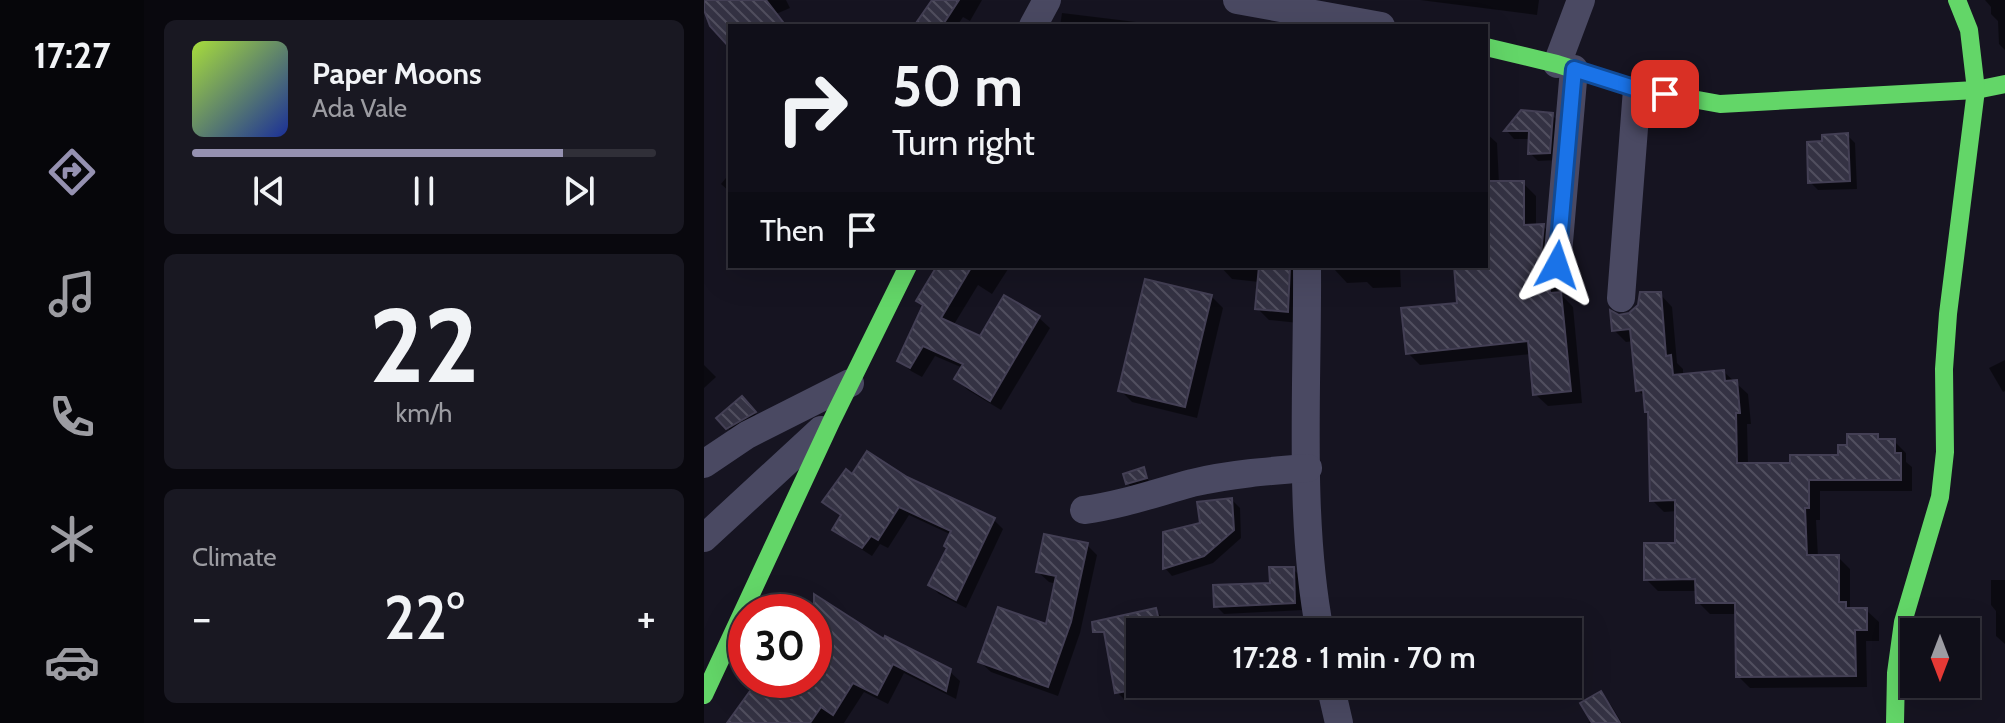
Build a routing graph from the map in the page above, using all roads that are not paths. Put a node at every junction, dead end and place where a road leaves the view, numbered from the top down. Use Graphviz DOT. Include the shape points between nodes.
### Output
graph roads {
  1 [pos="1047,0"];
  2 [pos="1237,0"];
  3 [pos="1581,0"];
  4 [pos="1957,0"];
  5 [pos="1290,18"];
  6 [pos="1034,24"];
  7 [pos="1358,24"];
  8 [pos="1488,47"];
  9 [pos="1566,66"];
  10 [pos="2005,84"];
  11 [pos="1637,89"];
  12 [pos="1976,90"];
  13 [pos="1557,265"];
  14 [pos="907,268"];
  15 [pos="1307,268"];
  16 [pos="1621,298"];
  17 [pos="850,383"];
  18 [pos="832,420"];
  19 [pos="704,464"];
  20 [pos="1308,468"];
  21 [pos="1084,510"];
  22 [pos="704,538"];
  23 [pos="1317,618"];
  24 [pos="704,695"];
  25 [pos="1333,698"];
  26 [pos="1339,723"];
  27 [pos="1895,723"];
  1 -- 6 [label="street"];
  2 -- 5 [label="street"];
  3 -- 9 [label="street"];
  4 -- 12 [label="street" via="1969,30"];
  5 -- 7 [label="street"];
  8 -- 9 [label="street"];
  9 -- 11 [label="street"];
  9 -- 13 [label="street"];
  10 -- 12 [label="street"];
  11 -- 12 [label="street" via="1720,104"];
  11 -- 16 [label="street"];
  12 -- 27 [label="street" via="1948,314 1940,497 1903,622"];
  14 -- 17 [label="street"];
  15 -- 20 [label="street"];
  17 -- 18 [label="street"];
  17 -- 19 [label="street" via="747,435"];
  18 -- 22 [label="street"];
  18 -- 24 [label="street"];
  20 -- 21 [label="street" via="1239,474"];
  20 -- 23 [label="street"];
  25 -- 26 [label="street"];
}
